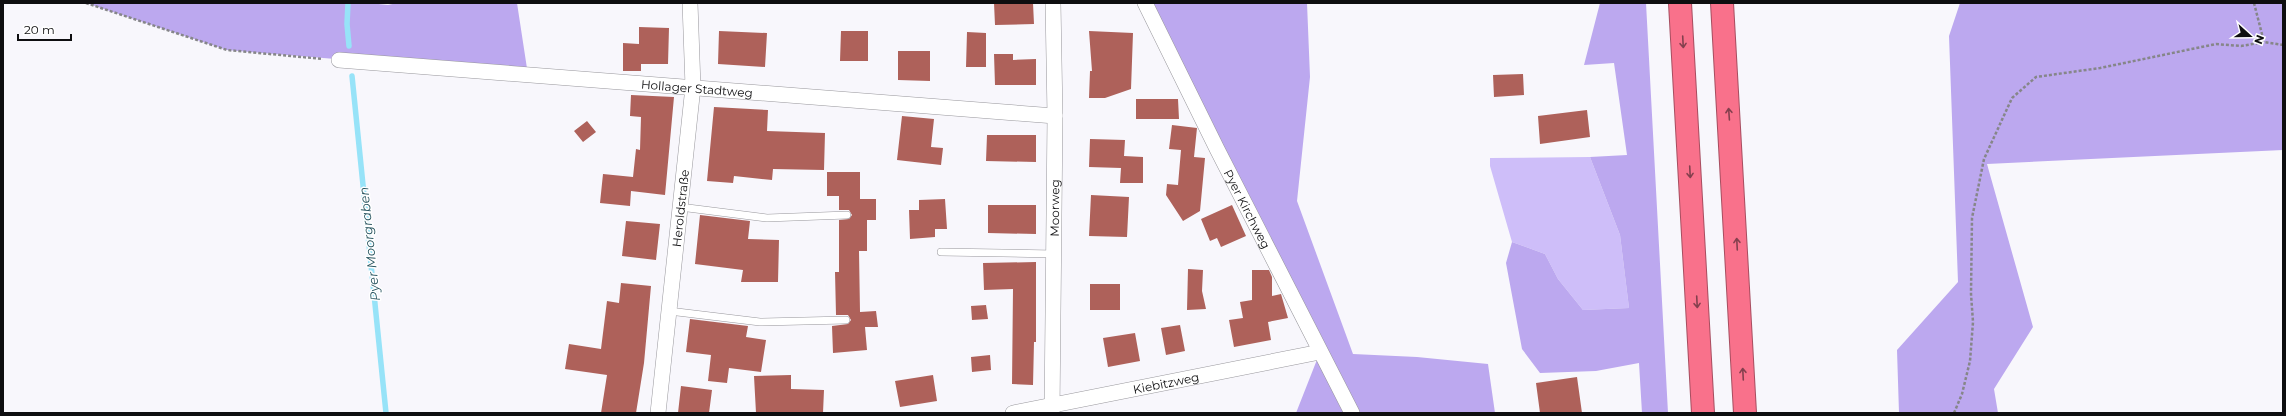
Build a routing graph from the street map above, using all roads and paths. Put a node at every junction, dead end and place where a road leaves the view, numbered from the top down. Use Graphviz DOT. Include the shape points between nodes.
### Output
graph roads {
  1 [pos="86,3"];
  2 [pos="690,3"];
  3 [pos="1053,3"];
  4 [pos="1145,3"];
  5 [pos="1680,3"];
  6 [pos="1722,3"];
  7 [pos="2254,3"];
  8 [pos="2264,42"];
  9 [pos="2283,45"];
  10 [pos="339,60"];
  11 [pos="693,87"];
  12 [pos="1055,116"];
  13 [pos="680,207"];
  14 [pos="847,215"];
  15 [pos="941,252"];
  16 [pos="1054,254"];
  17 [pos="669,311"];
  18 [pos="846,320"];
  19 [pos="1320,352"];
  20 [pos="1052,410"];
  21 [pos="658,413"];
  22 [pos="1012,413"];
  23 [pos="1352,413"];
  24 [pos="1703,413"];
  25 [pos="1745,413"];
  26 [pos="1954,413"];
  1 -- 10 [label="path" via="227,50"];
  2 -- 11 [label="street, Heroldstraße"];
  3 -- 12 [label="street, Moorweg"];
  4 -- 19 [label="street, Pyer Kirchweg"];
  5 -- 24 [label="highway, one-way"];
  25 -- 6 [label="highway, one-way"];
  7 -- 8 [label="path"];
  8 -- 9 [label="path"];
  8 -- 26 [label="path" via="2241,46 2216,44 2100,68 2036,77 2012,98 1984,160 1972,218 1973,322 1968,368"];
  10 -- 11 [label="street, Hollager Stadtweg"];
  11 -- 12 [label="street, Hollager Stadtweg"];
  11 -- 13 [label="street, Heroldstraße"];
  12 -- 16 [label="street, Moorweg"];
  13 -- 14 [label="lane" via="767,218"];
  13 -- 17 [label="street, Heroldstraße"];
  15 -- 16 [label="lane"];
  16 -- 20 [label="street, Moorweg"];
  17 -- 18 [label="lane" via="760,322"];
  17 -- 21 [label="street, Heroldstraße"];
  19 -- 20 [label="street, Kiebitzweg"];
  19 -- 23 [label="street, Pyer Kirchweg"];
  20 -- 22 [label="street, Kiebitzweg"];
}
